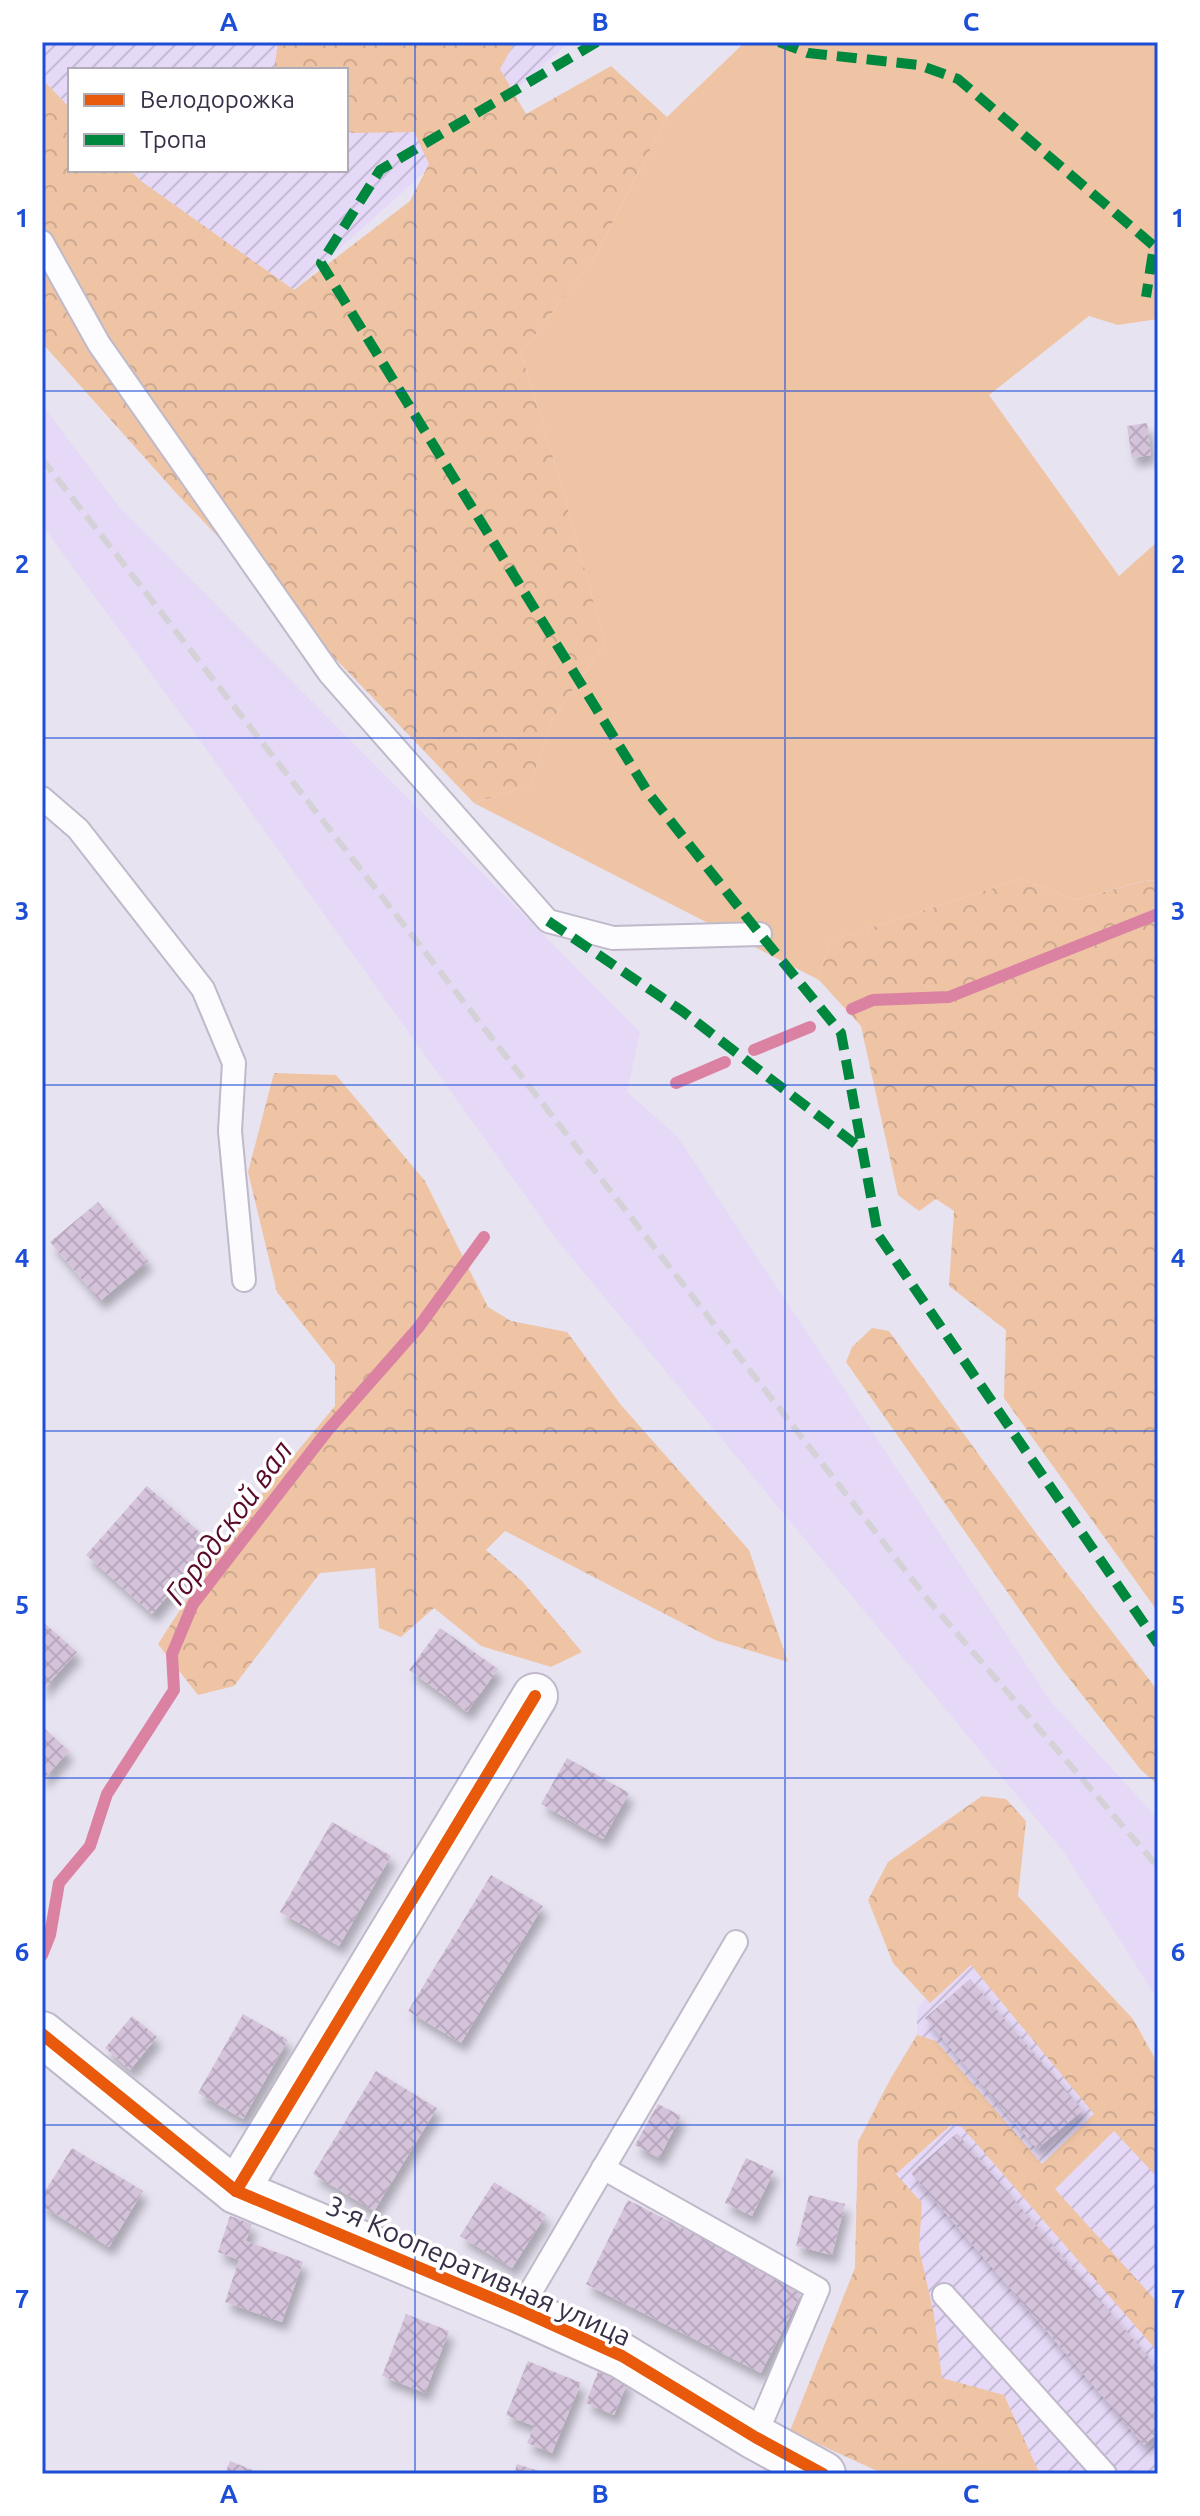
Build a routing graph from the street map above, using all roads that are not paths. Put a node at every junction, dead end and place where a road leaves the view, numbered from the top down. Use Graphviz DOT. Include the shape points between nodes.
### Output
graph roads {
  1 [pos="42,242"];
  2 [pos="42,798"];
  3 [pos="760,934"];
  4 [pos="244,1280"];
  5 [pos="535,1696"];
  6 [pos="736,1942"];
  7 [pos="42,2034"];
  8 [pos="603,2168"];
  9 [pos="236,2191"];
  10 [pos="944,2295"];
  11 [pos="520,2310"];
  12 [pos="755,2437"];
  13 [pos="823,2474"];
  14 [pos="1105,2474"];
  1 -- 3 [label="lane" via="99,344 330,674 548,921 613,938"];
  2 -- 4 [label="lane" via="78,829 203,989 222,1033 234,1063 230,1131"];
  5 -- 9 [label="street"];
  6 -- 8 [label="lane"];
  7 -- 9 [label="street, 3-я Кооперативная улица"];
  8 -- 11 [label="lane"];
  8 -- 12 [label="lane" via="818,2289"];
  9 -- 11 [label="street, 3-я Кооперативная улица"];
  10 -- 14 [label="lane"];
  11 -- 12 [label="street, 3-я Кооперативная улица" via="622,2356"];
  12 -- 13 [label="street, 3-я Кооперативная улица"];
}
